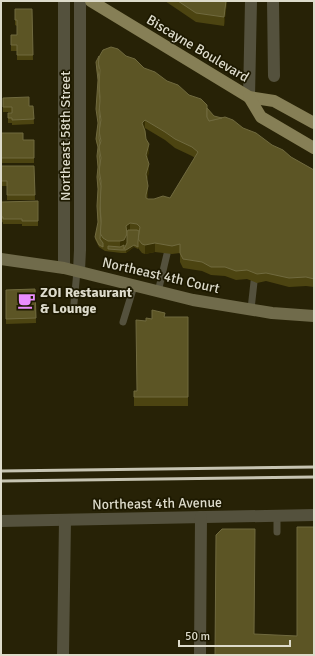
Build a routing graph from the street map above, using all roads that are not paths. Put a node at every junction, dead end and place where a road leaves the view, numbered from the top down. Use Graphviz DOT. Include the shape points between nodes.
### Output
graph roads {
  1 [pos="64,1"];
  2 [pos="80,1"];
  3 [pos="91,1"];
  4 [pos="251,1"];
  5 [pos="273,1"];
  6 [pos="274,76"];
  7 [pos="249,97"];
  8 [pos="314,124"];
  9 [pos="314,148"];
  10 [pos="167,254"];
  11 [pos="1,259"];
  12 [pos="64,268"];
  13 [pos="78,271"];
  14 [pos="254,282"];
  15 [pos="134,286"];
  16 [pos="158,292"];
  17 [pos="74,303"];
  18 [pos="251,310"];
  19 [pos="314,316"];
  20 [pos="123,322"];
  21 [pos="314,515"];
  22 [pos="277,516"];
  23 [pos="202,517"];
  24 [pos="65,520"];
  25 [pos="1,521"];
  26 [pos="277,532"];
  27 [pos="63,655"];
  28 [pos="200,655"];
  1 -- 12 [label="street, Northeast 58th Street"];
  2 -- 13 [label="street, Northeast 58th Street"];
  3 -- 7 [label="main road, Biscayne Boulevard"];
  4 -- 7 [label="street"];
  5 -- 6 [label="street"];
  7 -- 8 [label="main road, Biscayne Boulevard" via="274,101"];
  7 -- 9 [label="main road, Biscayne Boulevard" via="261,117"];
  10 -- 16 [label="lane"];
  11 -- 12 [label="street, Northeast 4th Court"];
  12 -- 13 [label="street, Northeast 4th Court"];
  13 -- 15 [label="street, Northeast 4th Court"];
  13 -- 17 [label="lane"];
  14 -- 18 [label="lane"];
  15 -- 16 [label="street, Northeast 4th Court"];
  15 -- 20 [label="lane"];
  16 -- 18 [label="street, Northeast 4th Court"];
  18 -- 19 [label="street, Northeast 4th Court"];
  21 -- 22 [label="street, Northeast 4th Avenue"];
  22 -- 23 [label="street, Northeast 4th Avenue"];
  22 -- 26 [label="lane"];
  23 -- 24 [label="street, Northeast 4th Avenue"];
  23 -- 28 [label="street"];
  24 -- 25 [label="street, Northeast 4th Avenue"];
  24 -- 27 [label="street"];
}
